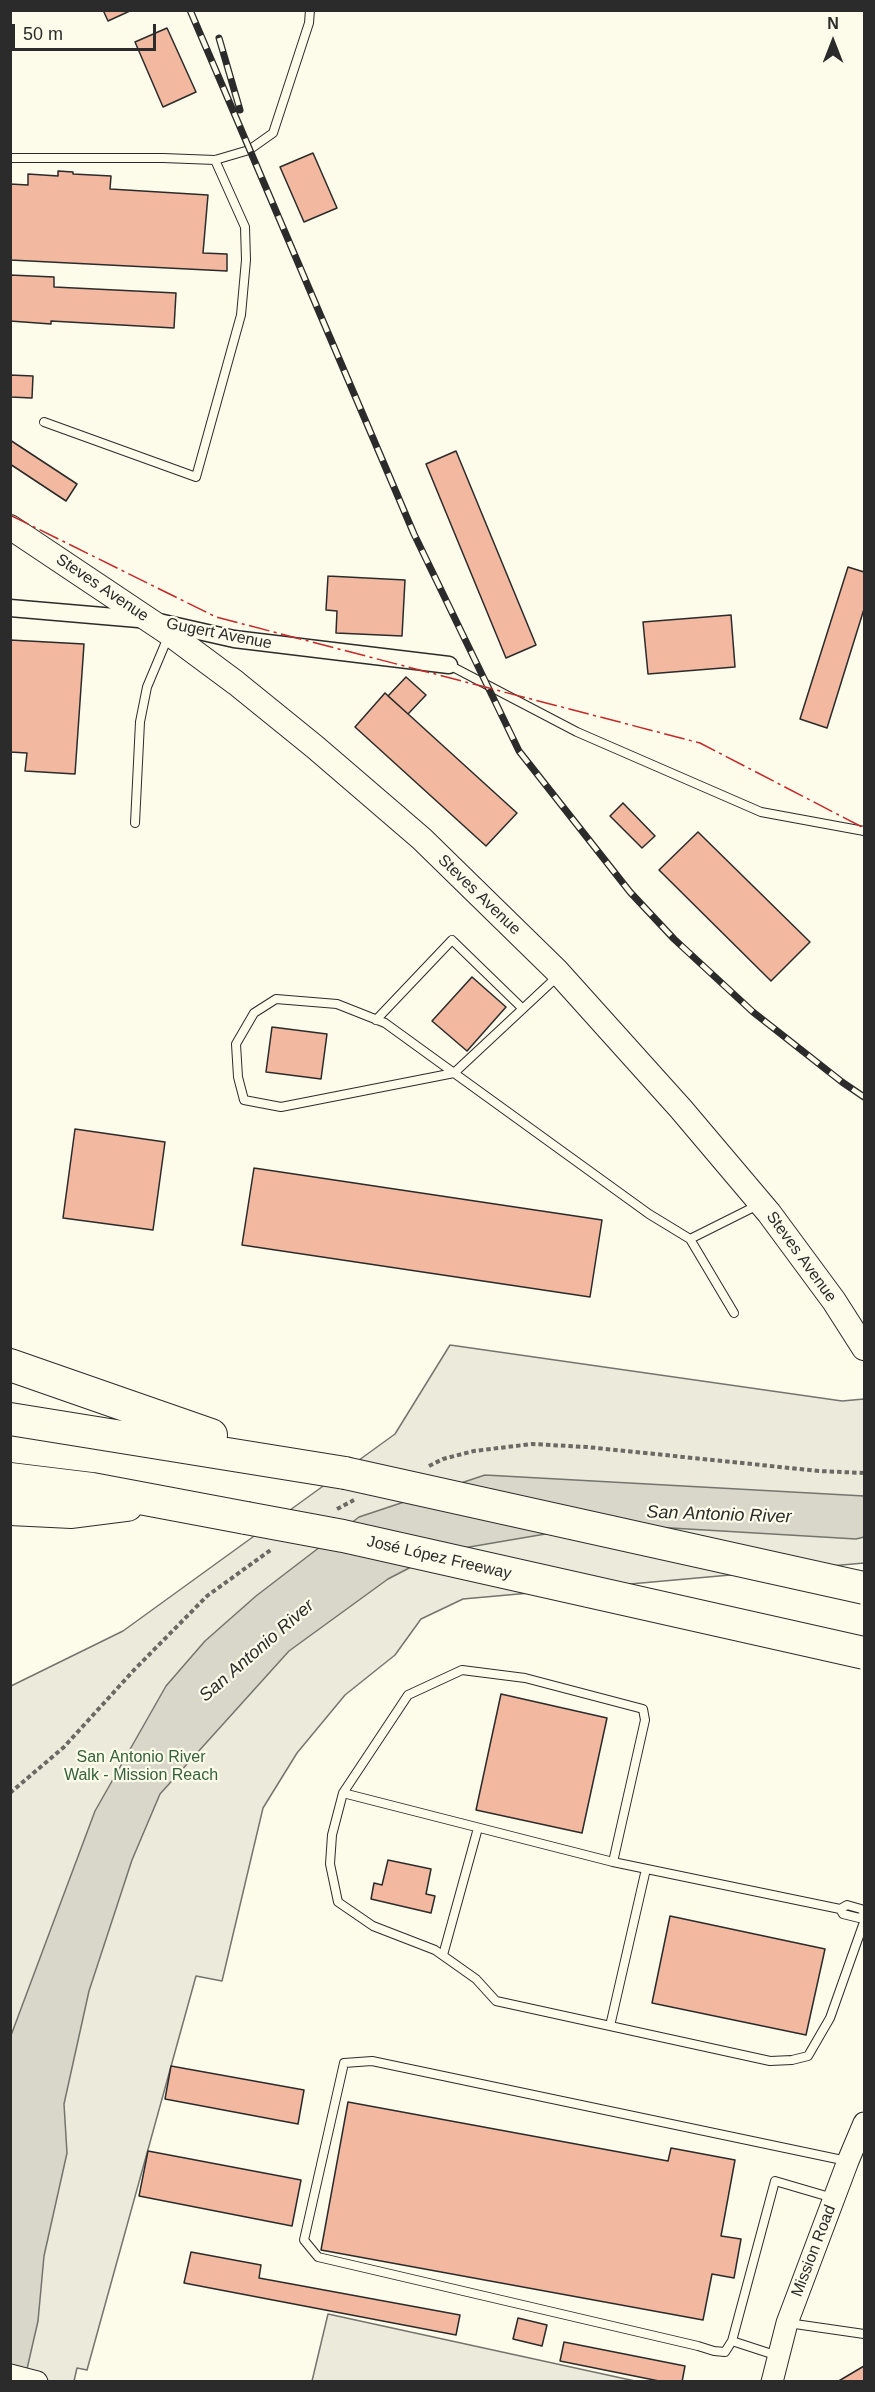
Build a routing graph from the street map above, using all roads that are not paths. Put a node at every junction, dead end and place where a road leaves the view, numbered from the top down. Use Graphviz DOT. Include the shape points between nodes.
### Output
graph roads {
  1 [pos="310,10"];
  2 [pos="10,158"];
  3 [pos="215,160"];
  4 [pos="44,422"];
  5 [pos="10,526"];
  6 [pos="10,608"];
  7 [pos="150,620"];
  8 [pos="170,634"];
  9 [pos="449,666"];
  10 [pos="135,823"];
  11 [pos="864,831"];
  12 [pos="560,975"];
  13 [pos="522,1008"];
  14 [pos="376,1020"];
  15 [pos="454,1073"];
  16 [pos="761,1203"];
  17 [pos="690,1239"];
  18 [pos="734,1313"];
  19 [pos="864,1348"];
  20 [pos="10,1365"];
  21 [pos="10,1419"];
  22 [pos="297,1464"];
  23 [pos="10,1479"];
  24 [pos="157,1501"];
  25 [pos="10,1509"];
  26 [pos="864,1588"];
  27 [pos="864,1653"];
  28 [pos="343,1794"];
  29 [pos="478,1828"];
  30 [pos="613,1862"];
  31 [pos="646,1869"];
  32 [pos="864,1913"];
  33 [pos="864,1922"];
  34 [pos="443,1955"];
  35 [pos="610,2026"];
  36 [pos="864,2123"];
  37 [pos="848,2161"];
  38 [pos="834,2198"];
  39 [pos="787,2323"];
  40 [pos="864,2334"];
  41 [pos="732,2341"];
  42 [pos="778,2356"];
  43 [pos="10,2375"];
  44 [pos="38,2382"];
  45 [pos="772,2382"];
  1 -- 3 [label="lane" via="273,133 249,150"];
  2 -- 3 [label="lane"];
  3 -- 4 [label="lane" via="245,227 246,260 241,315 196,477"];
  5 -- 7 [label="main road, Steves Avenue"];
  6 -- 7 [label="street, Gugert Avenue"];
  7 -- 8 [label="main road, Steves Avenue"];
  7 -- 9 [label="street, Gugert Avenue" via="234,639"];
  8 -- 10 [label="lane" via="147,687 140,722"];
  8 -- 12 [label="main road, Steves Avenue" via="315,747 422,839"];
  9 -- 11 [label="lane" via="576,732 761,812"];
  12 -- 13 [label="lane"];
  12 -- 16 [label="main road, Steves Avenue"];
  13 -- 14 [label="lane" via="452,939"];
  13 -- 15 [label="lane"];
  14 -- 15 [label="lane"];
  14 -- 15 [label="lane" via="337,1004 276,999 254,1013 236,1044 244,1100 281,1107"];
  15 -- 17 [label="lane" via="649,1214"];
  16 -- 17 [label="lane"];
  16 -- 19 [label="main road, Steves Avenue"];
  17 -- 18 [label="lane"];
  20 -- 22 [label="highway"];
  21 -- 22 [label="highway"];
  22 -- 26 [label="highway, bridge"];
  23 -- 24 [label="highway, José López Freeway"];
  24 -- 25 [label="highway" via="72,1512"];
  24 -- 27 [label="highway, José López Freeway, bridge" via="343,1536"];
  28 -- 29 [label="lane"];
  28 -- 30 [label="lane" via="408,1695 462,1671 525,1677 643,1709 645,1720"];
  28 -- 34 [label="lane" via="332,1835 330,1864 338,1902 373,1926"];
  29 -- 30 [label="lane"];
  29 -- 34 [label="lane"];
  30 -- 31 [label="lane"];
  31 -- 32 [label="lane" via="840,1909 843,1914 859,1918"];
  31 -- 35 [label="lane"];
  33 -- 35 [label="lane" via="830,2018 808,2056 770,2061"];
  34 -- 35 [label="lane" via="476,1979 496,2001"];
  36 -- 37 [label="street, Mission Road"];
  37 -- 38 [label="street, Mission Road"];
  37 -- 41 [label="lane" via="372,2061 344,2063 304,2240 318,2257 714,2351 725,2352"];
  38 -- 39 [label="street, Mission Road"];
  38 -- 41 [label="lane" via="775,2181"];
  39 -- 40 [label="lane"];
  39 -- 42 [label="street, Mission Road"];
  41 -- 42 [label="lane"];
  42 -- 45 [label="street, Mission Road"];
  43 -- 44 [label="street"];
}
